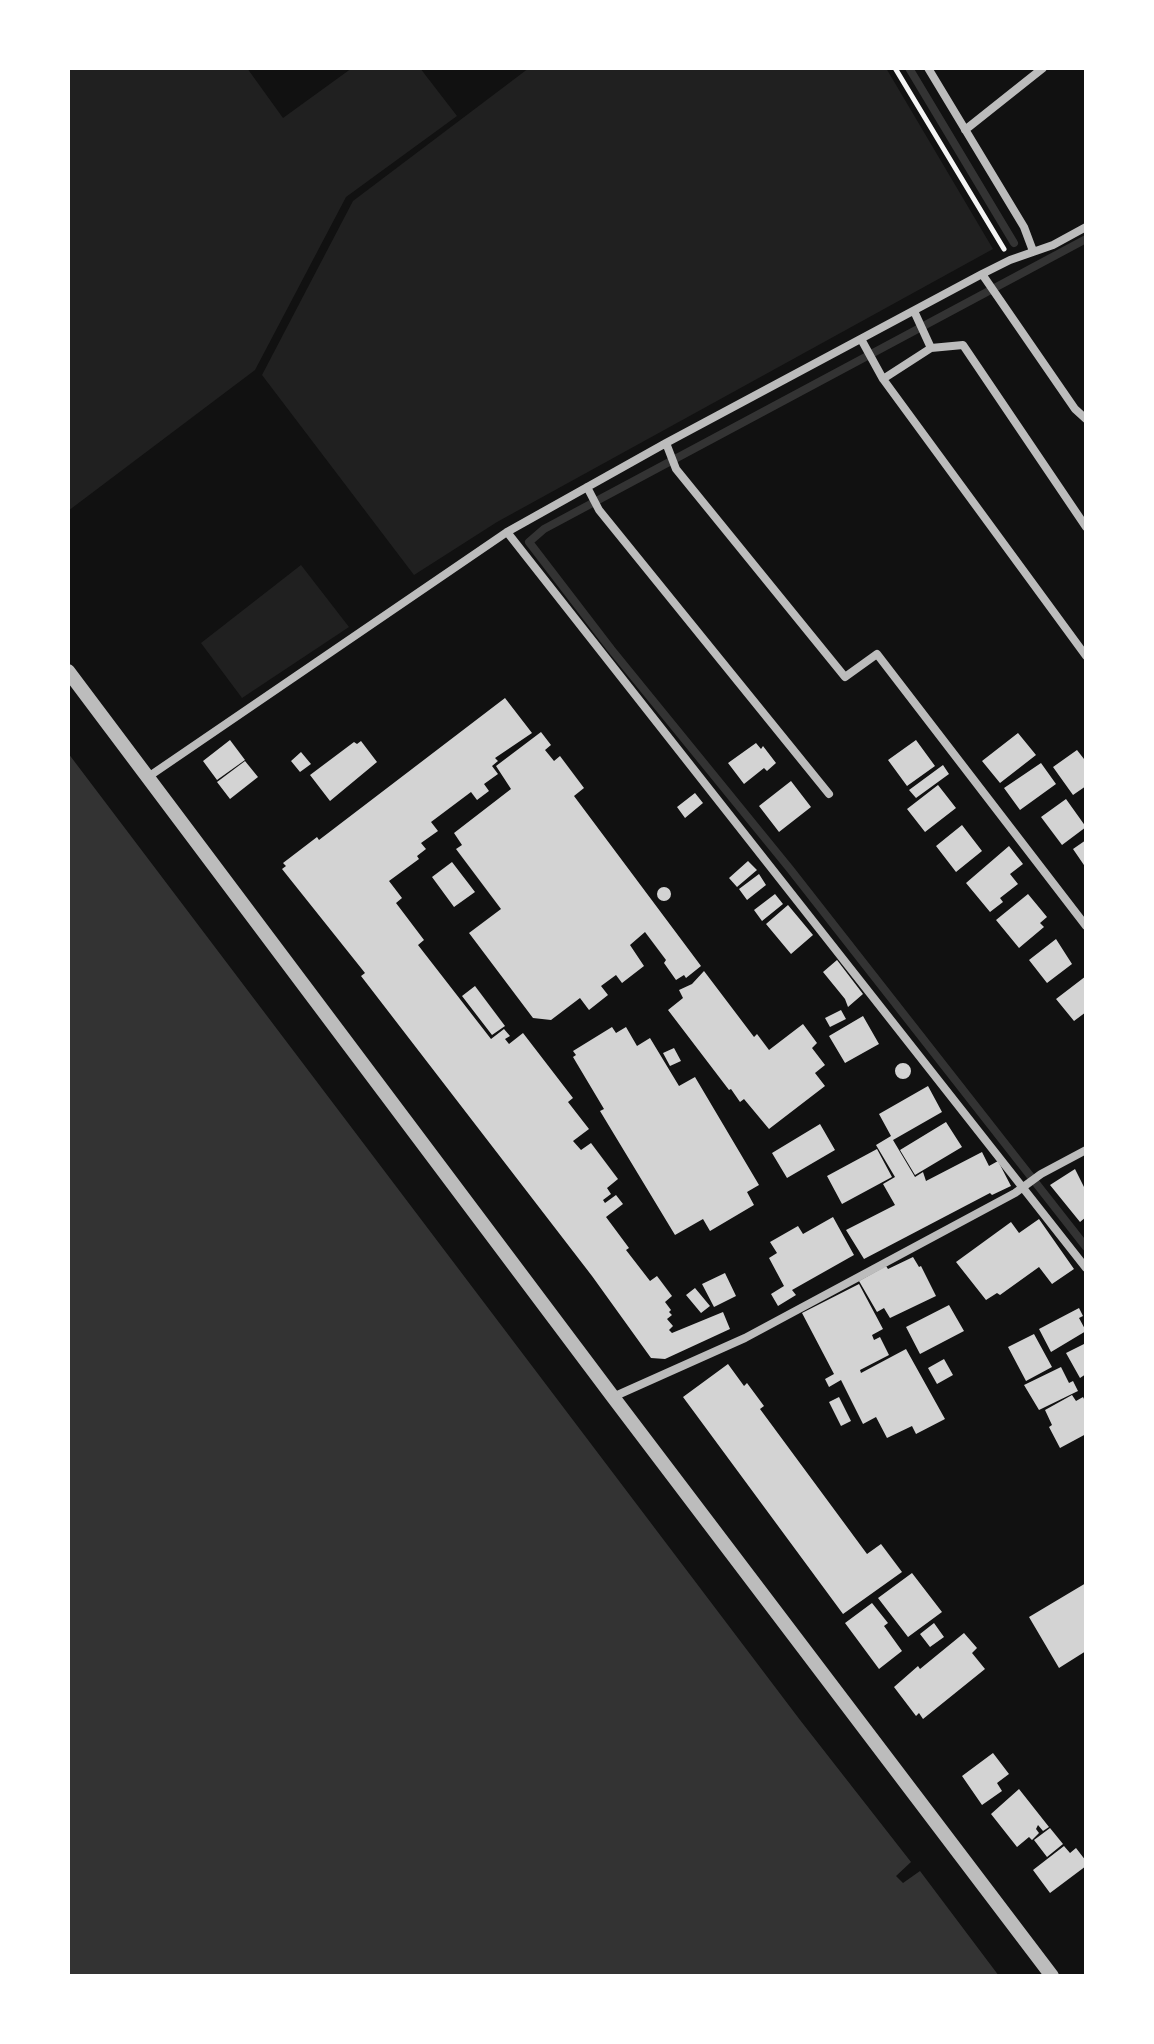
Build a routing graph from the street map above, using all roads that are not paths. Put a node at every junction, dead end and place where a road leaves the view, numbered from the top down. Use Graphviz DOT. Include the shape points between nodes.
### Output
graph roads {
  1 [pos="928,68"];
  2 [pos="1043,68"];
  3 [pos="965,130"];
  4 [pos="1086,227"];
  5 [pos="1033,251"];
  6 [pos="984,277"];
  7 [pos="916,315"];
  8 [pos="863,342"];
  9 [pos="931,348"];
  10 [pos="883,379"];
  11 [pos="1086,419"];
  12 [pos="667,447"];
  13 [pos="588,490"];
  14 [pos="1086,527"];
  15 [pos="507,532"];
  16 [pos="1086,656"];
  17 [pos="68,671"];
  18 [pos="148,777"];
  19 [pos="829,794"];
  20 [pos="1086,926"];
  21 [pos="1086,1150"];
  22 [pos="1027,1184"];
  23 [pos="1086,1268"];
  24 [pos="613,1397"];
  25 [pos="1052,1976"];
  1 -- 3 [label="street"];
  2 -- 3 [label="street"];
  3 -- 5 [label="street"];
  4 -- 5 [label="street"];
  5 -- 6 [label="street"];
  6 -- 7 [label="street"];
  6 -- 11 [label="street"];
  7 -- 8 [label="street"];
  7 -- 9 [label="street"];
  8 -- 10 [label="street"];
  8 -- 12 [label="street"];
  9 -- 10 [label="street"];
  9 -- 14 [label="street" via="963,345"];
  10 -- 16 [label="street"];
  12 -- 13 [label="street"];
  12 -- 20 [label="street" via="676,469 845,677 877,654"];
  13 -- 15 [label="street"];
  13 -- 19 [label="street"];
  15 -- 18 [label="street"];
  15 -- 22 [label="street"];
  17 -- 18 [label="street"];
  18 -- 24 [label="street"];
  21 -- 22 [label="street"];
  22 -- 23 [label="street"];
  22 -- 24 [label="street" via="745,1338"];
  24 -- 25 [label="street"];
}
